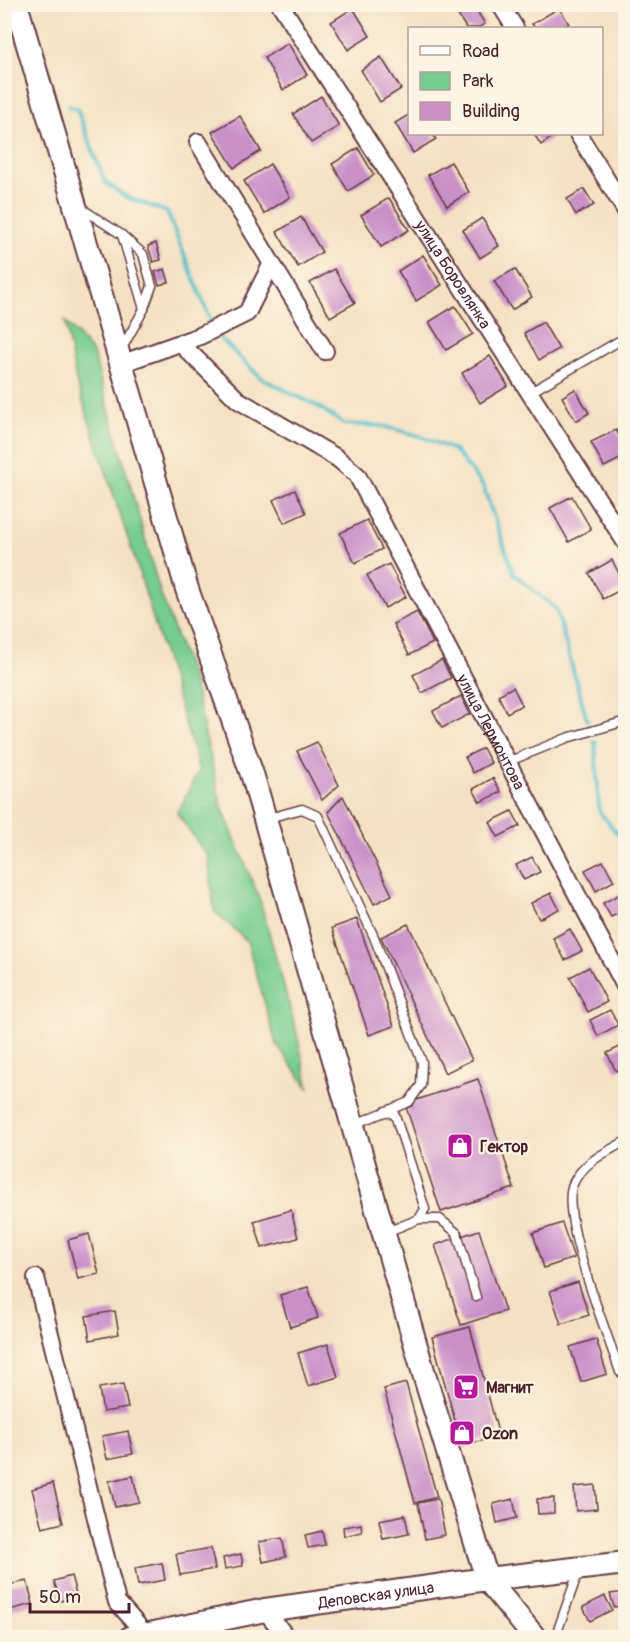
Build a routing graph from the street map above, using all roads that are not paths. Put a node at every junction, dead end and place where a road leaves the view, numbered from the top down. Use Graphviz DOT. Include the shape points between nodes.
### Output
graph roads {
  1 [pos="16,4"];
  2 [pos="279,4"];
  3 [pos="500,4"];
  4 [pos="514,27"];
  5 [pos="579,135"];
  6 [pos="198,142"];
  7 [pos="74,203"];
  8 [pos="626,211"];
  9 [pos="122,235"];
  10 [pos="271,265"];
  11 [pos="144,309"];
  12 [pos="626,337"];
  13 [pos="180,343"];
  14 [pos="325,351"];
  15 [pos="119,360"];
  16 [pos="529,393"];
  17 [pos="626,543"];
  18 [pos="626,721"];
  19 [pos="507,762"];
  20 [pos="265,820"];
  21 [pos="626,988"];
  22 [pos="386,1111"];
  23 [pos="353,1125"];
  24 [pos="626,1141"];
  25 [pos="419,1219"];
  26 [pos="384,1233"];
  27 [pos="36,1278"];
  28 [pos="476,1297"];
  29 [pos="620,1372"];
  30 [pos="626,1563"];
  31 [pos="580,1568"];
  32 [pos="487,1579"];
  33 [pos="265,1610"];
  34 [pos="142,1636"];
  35 [pos="287,1638"];
  36 [pos="536,1638"];
  37 [pos="555,1638"];
  1 -- 7 [label="main road"];
  2 -- 16 [label="street, улица Боровлянка"];
  3 -- 4 [label="street"];
  5 -- 8 [label="street"];
  6 -- 10 [label="street"];
  7 -- 9 [label="lane"];
  7 -- 15 [label="main road"];
  9 -- 11 [label="lane"];
  9 -- 11 [label="lane" via="143,254 152,286"];
  10 -- 13 [label="street" via="247,313"];
  10 -- 14 [label="street"];
  11 -- 15 [label="lane"];
  12 -- 16 [label="lane"];
  13 -- 15 [label="street"];
  13 -- 19 [label="street, улица Лермонтова" via="238,400 337,458 357,475"];
  15 -- 20 [label="main road" via="187,589"];
  16 -- 17 [label="street, улица Боровлянка"];
  18 -- 19 [label="lane" via="567,738"];
  19 -- 21 [label="street, улица Лермонтова"];
  20 -- 22 [label="lane" via="302,809 318,816 374,937 422,1062 421,1085 409,1102"];
  20 -- 23 [label="main road"];
  22 -- 23 [label="lane"];
  22 -- 25 [label="lane" via="395,1114 424,1209"];
  23 -- 26 [label="main road"];
  24 -- 29 [label="lane" via="582,1171 573,1184 569,1211"];
  25 -- 26 [label="lane"];
  25 -- 28 [label="lane" via="440,1219 457,1233"];
  26 -- 32 [label="main road"];
  27 -- 34 [label="street" via="117,1602"];
  30 -- 31 [label="main road, Деповская улица"];
  31 -- 32 [label="main road, Деповская улица"];
  31 -- 37 [label="lane"];
  32 -- 33 [label="main road, Деповская улица"];
  32 -- 36 [label="main road"];
  33 -- 34 [label="main road, Деповская улица"];
  33 -- 35 [label="street"];
}
